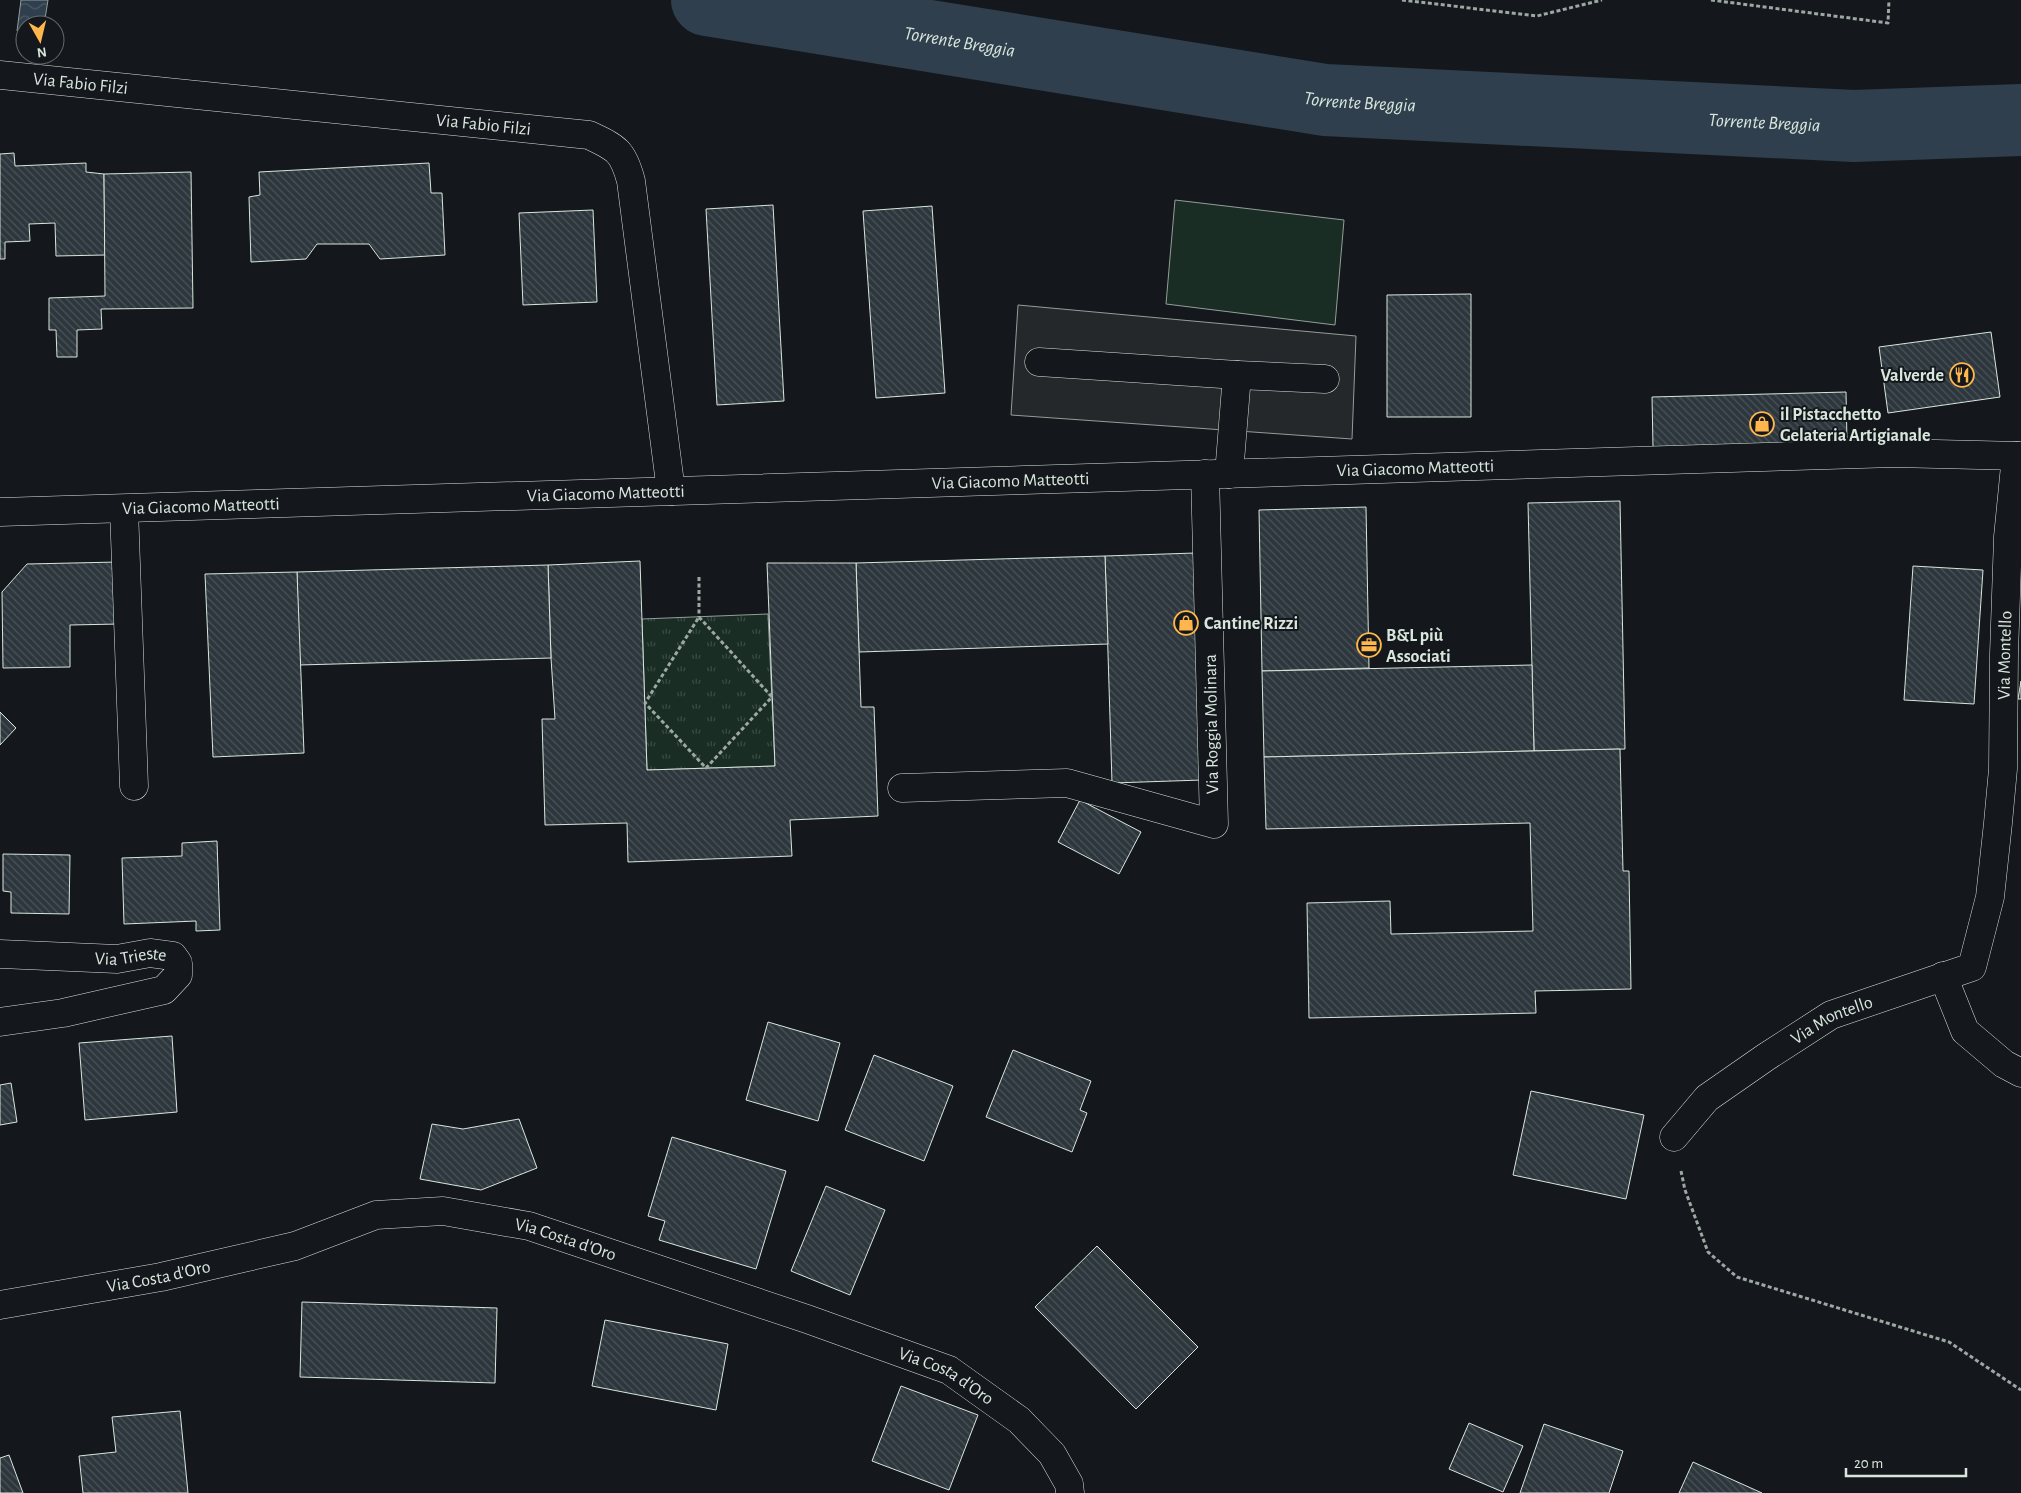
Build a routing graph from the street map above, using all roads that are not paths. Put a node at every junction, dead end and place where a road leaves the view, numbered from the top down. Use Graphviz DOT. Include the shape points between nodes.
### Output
graph roads {
  1 [pos="0,74"];
  2 [pos="1039,362"];
  3 [pos="1237,375"];
  4 [pos="1325,379"];
  5 [pos="2019,456"];
  6 [pos="1217,474"];
  7 [pos="671,491"];
  8 [pos="124,509"];
  9 [pos="0,512"];
  10 [pos="134,786"];
  11 [pos="902,788"];
  12 [pos="0,954"];
  13 [pos="1943,976"];
  14 [pos="0,1022"];
  15 [pos="2021,1073"];
  16 [pos="1674,1137"];
  17 [pos="0,1305"];
  18 [pos="1070,1493"];
  1 -- 7 [label="street, Via Fabio Filzi" via="589,135 613,146 626,164 631,182"];
  2 -- 3 [label="street"];
  3 -- 4 [label="street"];
  3 -- 6 [label="street, Via Roggia Molinara"];
  5 -- 6 [label="street, Via Giacomo Matteotti" via="1894,453"];
  5 -- 13 [label="street, Via Montello" via="2008,537 2003,769 1990,897 1972,968"];
  6 -- 7 [label="street, Via Giacomo Matteotti"];
  6 -- 11 [label="street, Via Roggia Molinara" via="1214,824 1067,783"];
  7 -- 8 [label="street, Via Giacomo Matteotti"];
  8 -- 9 [label="street, Via Giacomo Matteotti"];
  8 -- 10 [label="street"];
  12 -- 14 [label="street, Via Trieste" via="117,958 150,952 173,956 178,963 178,975 164,990 63,1013"];
  13 -- 15 [label="street" via="1965,1031 2004,1064"];
  13 -- 16 [label="street, Via Montello" via="1831,1015 1707,1098"];
  17 -- 18 [label="street, Via Costa d'Oro" via="161,1277 295,1246 376,1215 443,1211 529,1226 949,1370 1019,1420 1052,1454 1069,1484"];
}
